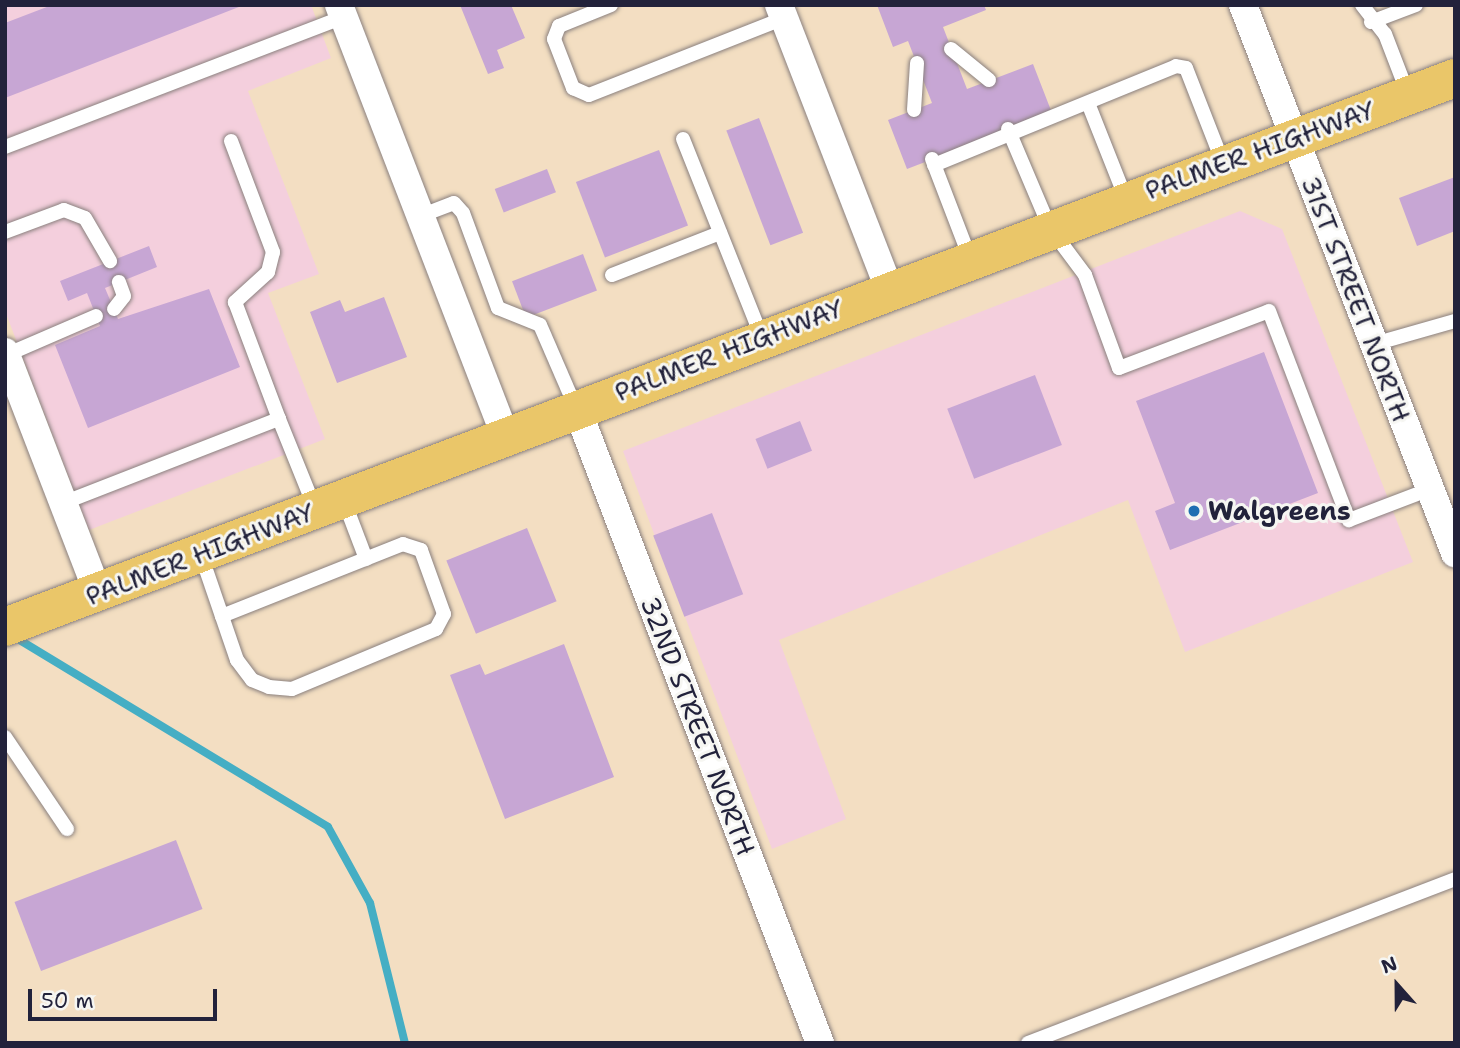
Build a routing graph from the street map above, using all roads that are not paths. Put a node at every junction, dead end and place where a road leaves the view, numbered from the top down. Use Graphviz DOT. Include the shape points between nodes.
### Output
graph roads {
  1 [pos="611,5"];
  2 [pos="1243,5"];
  3 [pos="1362,5"];
  4 [pos="1416,5"];
  5 [pos="341,11"];
  6 [pos="781,11"];
  7 [pos="1371,22"];
  8 [pos="951,49"];
  9 [pos="917,62"];
  10 [pos="1455,78"];
  11 [pos="989,80"];
  12 [pos="1408,94"];
  13 [pos="1088,103"];
  14 [pos="914,110"];
  15 [pos="1010,132"];
  16 [pos="1294,137"];
  17 [pos="683,139"];
  18 [pos="230,141"];
  19 [pos="5,147"];
  20 [pos="1223,163"];
  21 [pos="1126,200"];
  22 [pos="420,216"];
  23 [pos="1050,228"];
  24 [pos="5,232"];
  25 [pos="720,233"];
  26 [pos="970,258"];
  27 [pos="110,261"];
  28 [pos="612,275"];
  29 [pos="119,282"];
  30 [pos="889,289"];
  31 [pos="114,309"];
  32 [pos="96,316"];
  33 [pos="1455,321"];
  34 [pos="762,338"];
  35 [pos="1374,344"];
  36 [pos="6,354"];
  37 [pos="577,409"];
  38 [pos="279,419"];
  39 [pos="506,438"];
  40 [pos="1430,489"];
  41 [pos="63,503"];
  42 [pos="330,505"];
  43 [pos="1455,552"];
  44 [pos="201,554"];
  45 [pos="366,558"];
  46 [pos="98,593"];
  47 [pos="222,615"];
  48 [pos="5,627"];
  49 [pos="5,737"];
  50 [pos="67,829"];
  51 [pos="1455,879"];
  52 [pos="820,1043"];
  53 [pos="1028,1043"];
  1 -- 6 [label="lane" via="559,26 554,39 573,88 589,95"];
  2 -- 16 [label="street, 31ST STREET NORTH"];
  3 -- 7 [label="lane"];
  4 -- 7 [label="lane"];
  5 -- 19 [label="lane"];
  5 -- 22 [label="street"];
  6 -- 30 [label="street"];
  7 -- 12 [label="lane" via="1385,34"];
  8 -- 11 [label="lane"];
  9 -- 14 [label="lane"];
  10 -- 12 [label="main road, PALMER HIGHWAY"];
  12 -- 16 [label="main road, PALMER HIGHWAY"];
  13 -- 15 [label="lane"];
  13 -- 20 [label="lane" via="1176,66 1186,68"];
  13 -- 21 [label="lane"];
  15 -- 23 [label="lane"];
  15 -- 26 [label="lane" via="933,162"];
  16 -- 20 [label="main road, PALMER HIGHWAY"];
  16 -- 35 [label="street, 31ST STREET NORTH"];
  17 -- 25 [label="lane"];
  18 -- 38 [label="lane" via="273,252 268,272 235,302"];
  20 -- 21 [label="main road, PALMER HIGHWAY"];
  21 -- 23 [label="main road, PALMER HIGHWAY"];
  22 -- 37 [label="lane" via="454,203 463,212 498,308 540,325"];
  22 -- 39 [label="street"];
  23 -- 26 [label="main road, PALMER HIGHWAY"];
  23 -- 40 [label="lane" via="1085,275 1119,368 1269,311 1349,520"];
  24 -- 27 [label="lane" via="64,210 85,218"];
  25 -- 28 [label="lane"];
  25 -- 34 [label="lane"];
  26 -- 30 [label="main road, PALMER HIGHWAY"];
  29 -- 31 [label="lane" via="124,296"];
  30 -- 34 [label="main road, PALMER HIGHWAY"];
  32 -- 36 [label="lane"];
  33 -- 35 [label="lane"];
  34 -- 37 [label="main road, PALMER HIGHWAY"];
  35 -- 40 [label="street, 31ST STREET NORTH"];
  36 -- 41 [label="street"];
  37 -- 39 [label="main road, PALMER HIGHWAY"];
  37 -- 52 [label="street, 32ND STREET NORTH"];
  38 -- 41 [label="lane"];
  38 -- 42 [label="lane"];
  39 -- 42 [label="main road, PALMER HIGHWAY"];
  40 -- 43 [label="street, 31ST STREET NORTH"];
  41 -- 46 [label="street"];
  42 -- 44 [label="main road, PALMER HIGHWAY"];
  42 -- 45 [label="lane"];
  44 -- 46 [label="main road, PALMER HIGHWAY"];
  44 -- 47 [label="lane"];
  45 -- 47 [label="lane"];
  45 -- 47 [label="lane" via="403,544 421,550 444,614 436,628 292,689 252,680"];
  46 -- 48 [label="main road, PALMER HIGHWAY"];
  49 -- 50 [label="lane"];
  51 -- 53 [label="lane"];
}
